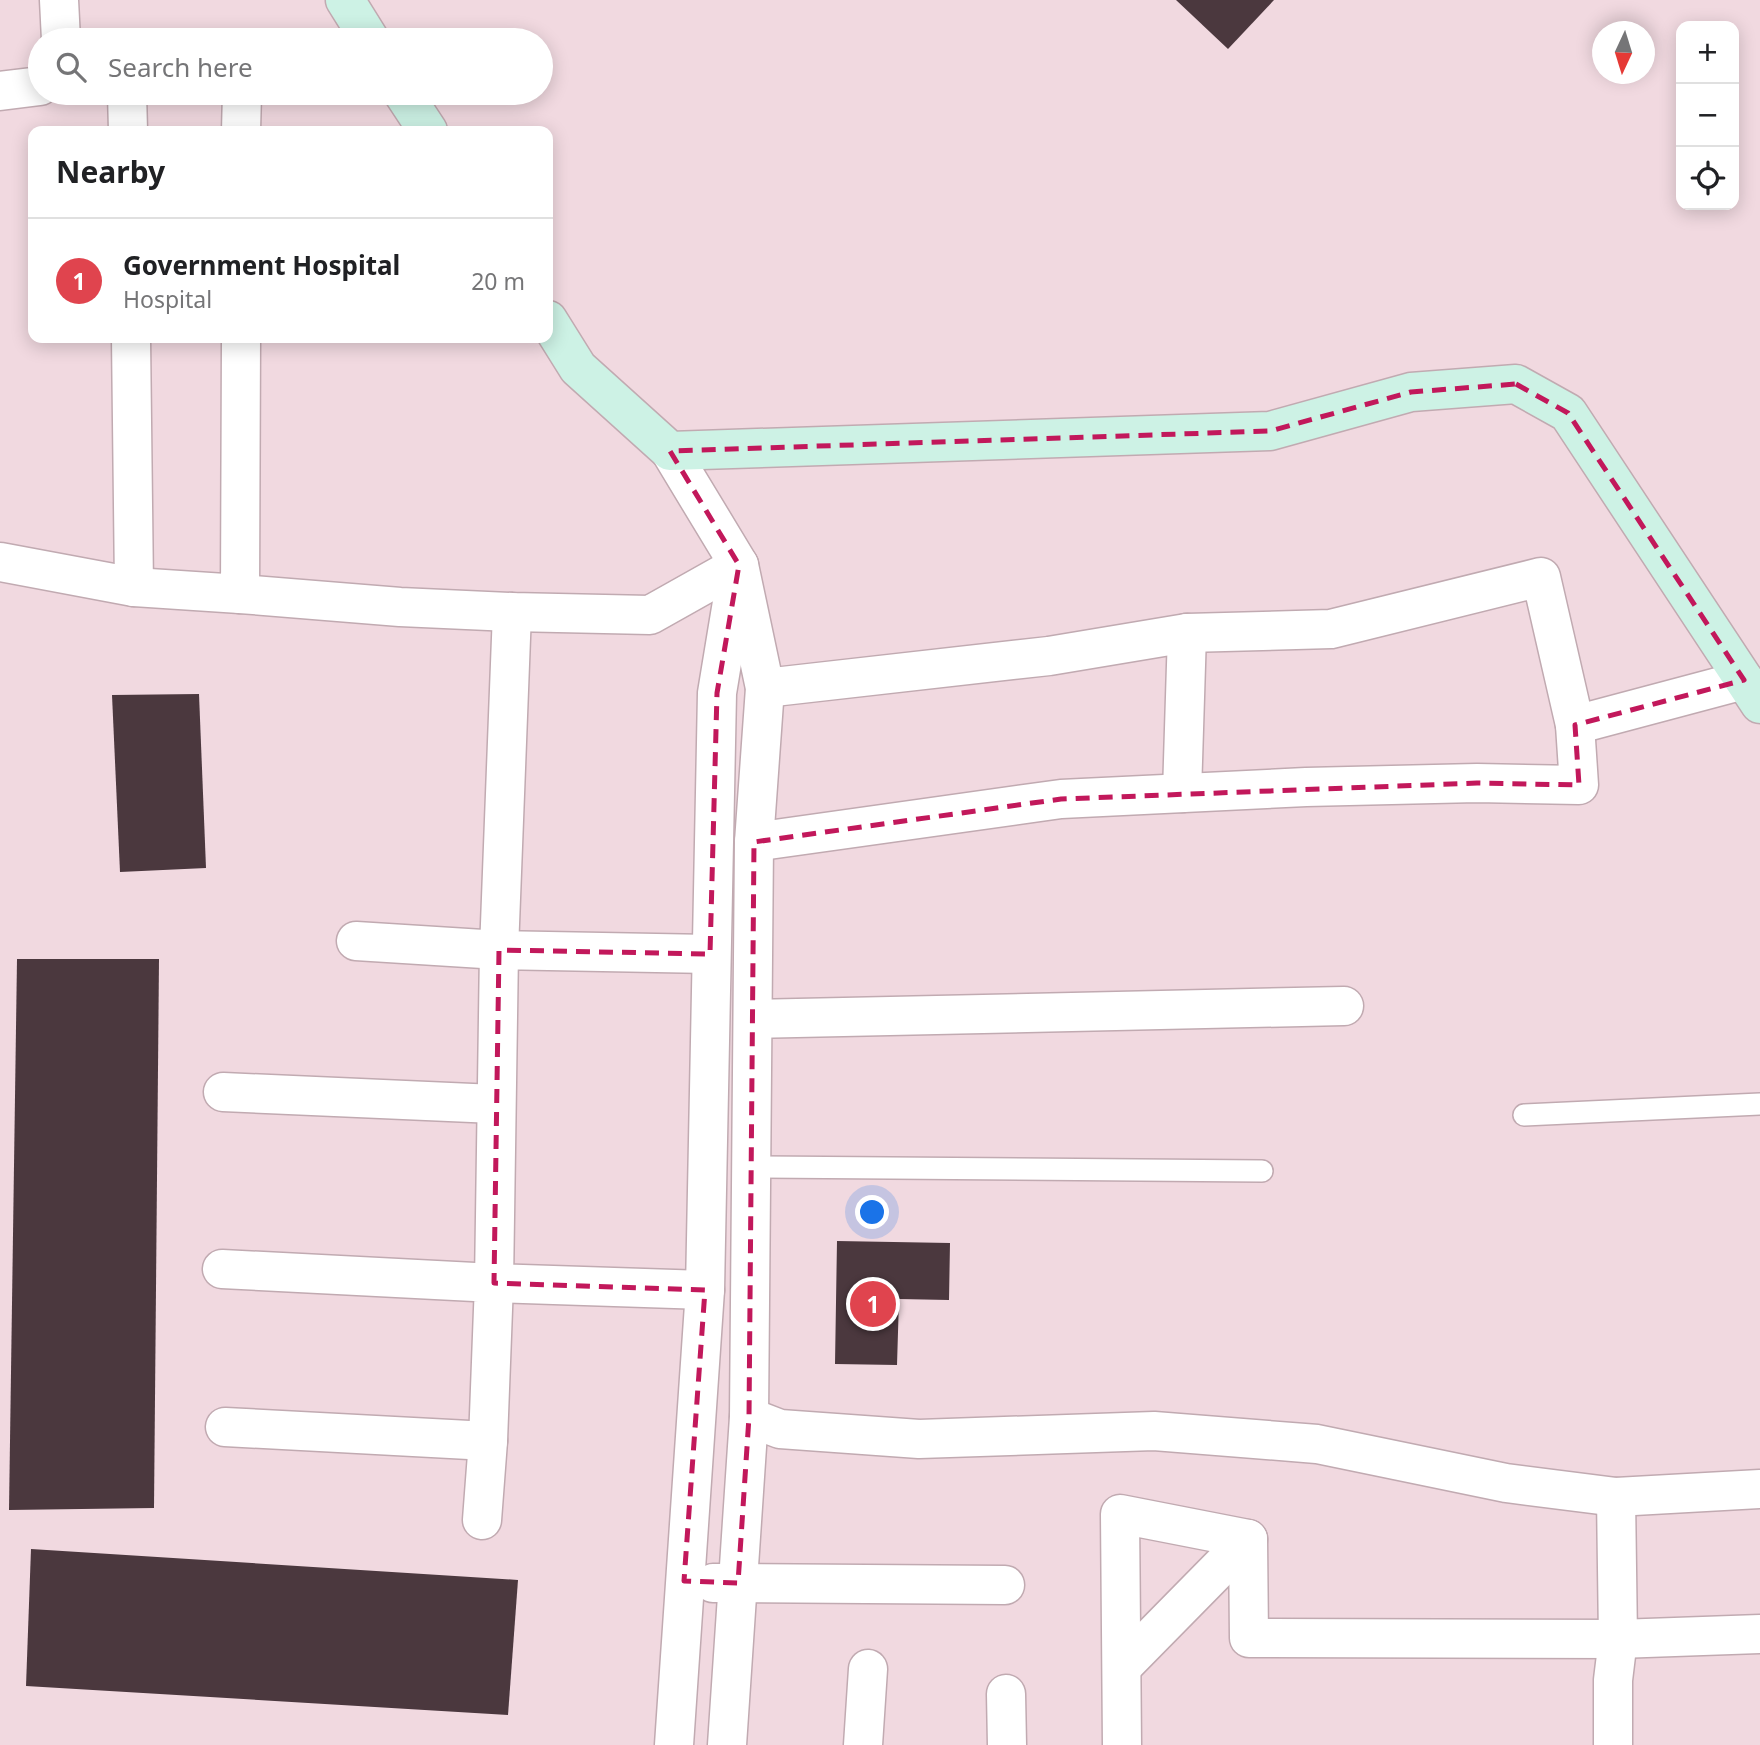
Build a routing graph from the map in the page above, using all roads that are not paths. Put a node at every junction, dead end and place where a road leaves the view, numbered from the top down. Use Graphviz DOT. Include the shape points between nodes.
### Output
graph roads {
  1 [pos="59,0"];
  2 [pos="345,0"];
  3 [pos="60,28"];
  4 [pos="362,28"];
  5 [pos="28,88"];
  6 [pos="0,91"];
  7 [pos="127,105"];
  8 [pos="242,105"];
  9 [pos="411,105"];
  10 [pos="128,126"];
  11 [pos="242,126"];
  12 [pos="425,126"];
  13 [pos="553,328"];
  14 [pos="131,343"];
  15 [pos="241,343"];
  16 [pos="670,452"];
  17 [pos="0,562"];
  18 [pos="739,565"];
  19 [pos="134,587"];
  20 [pos="240,594"];
  21 [pos="512,612"];
  22 [pos="1187,633"];
  23 [pos="765,688"];
  24 [pos="1752,692"];
  25 [pos="1574,725"];
  26 [pos="1182,793"];
  27 [pos="754,842"];
  28 [pos="356,941"];
  29 [pos="499,950"];
  30 [pos="710,954"];
  31 [pos="1344,1006"];
  32 [pos="753,1019"];
  33 [pos="223,1092"];
  34 [pos="495,1104"];
  35 [pos="1760,1104"];
  36 [pos="1524,1115"];
  37 [pos="751,1167"];
  38 [pos="1262,1171"];
  39 [pos="222,1269"];
  40 [pos="494,1283"];
  41 [pos="705,1290"];
  42 [pos="749,1417"];
  43 [pos="225,1427"];
  44 [pos="488,1441"];
  45 [pos="1760,1489"];
  46 [pos="1616,1497"];
  47 [pos="482,1520"];
  48 [pos="1248,1539"];
  49 [pos="684,1581"];
  50 [pos="738,1583"];
  51 [pos="1005,1585"];
  52 [pos="1760,1634"];
  53 [pos="1618,1639"];
  54 [pos="1122,1667"];
  55 [pos="868,1669"];
  56 [pos="1006,1694"];
  57 [pos="674,1745"];
  58 [pos="727,1745"];
  59 [pos="863,1745"];
  60 [pos="1007,1745"];
  61 [pos="1122,1745"];
  62 [pos="1613,1745"];
  1 -- 3 [label="street"];
  2 -- 4 [label="street"];
  5 -- 6 [label="street"];
  7 -- 10 [label="street"];
  8 -- 11 [label="street"];
  9 -- 12 [label="street"];
  13 -- 16 [label="street" via="578,368"];
  14 -- 19 [label="street"];
  15 -- 20 [label="street"];
  16 -- 18 [label="street"];
  16 -- 24 [label="street" via="1270,431 1411,392 1516,384 1568,413"];
  17 -- 19 [label="street"];
  18 -- 21 [label="street" via="650,615"];
  18 -- 23 [label="street"];
  18 -- 30 [label="street" via="717,693"];
  19 -- 20 [label="street"];
  20 -- 21 [label="street"];
  21 -- 29 [label="street"];
  22 -- 23 [label="street" via="1049,656"];
  22 -- 25 [label="street" via="1331,629 1541,577"];
  22 -- 26 [label="street"];
  23 -- 27 [label="street"];
  24 -- 25 [label="street"];
  25 -- 26 [label="street" via="1579,785 1451,783"];
  26 -- 27 [label="street" via="1061,799"];
  27 -- 32 [label="street"];
  28 -- 29 [label="street"];
  29 -- 30 [label="street"];
  29 -- 34 [label="street"];
  30 -- 41 [label="street"];
  31 -- 32 [label="street"];
  32 -- 37 [label="street"];
  33 -- 34 [label="street"];
  34 -- 40 [label="street"];
  35 -- 36 [label="lane"];
  37 -- 38 [label="lane"];
  37 -- 42 [label="street"];
  39 -- 40 [label="street"];
  40 -- 41 [label="street"];
  40 -- 44 [label="street"];
  41 -- 49 [label="street"];
  42 -- 46 [label="street" via="780,1429 919,1439 1154,1431 1317,1444 1506,1483"];
  42 -- 50 [label="street"];
  43 -- 44 [label="street"];
  44 -- 47 [label="street"];
  45 -- 46 [label="street"];
  46 -- 53 [label="street"];
  48 -- 53 [label="street" via="1249,1638"];
  48 -- 54 [label="street"];
  48 -- 54 [label="street" via="1120,1514"];
  49 -- 50 [label="street"];
  49 -- 57 [label="street"];
  50 -- 51 [label="street"];
  50 -- 58 [label="street"];
  52 -- 53 [label="street"];
  53 -- 62 [label="street"];
  54 -- 61 [label="street"];
  55 -- 59 [label="street"];
  56 -- 60 [label="street"];
}
